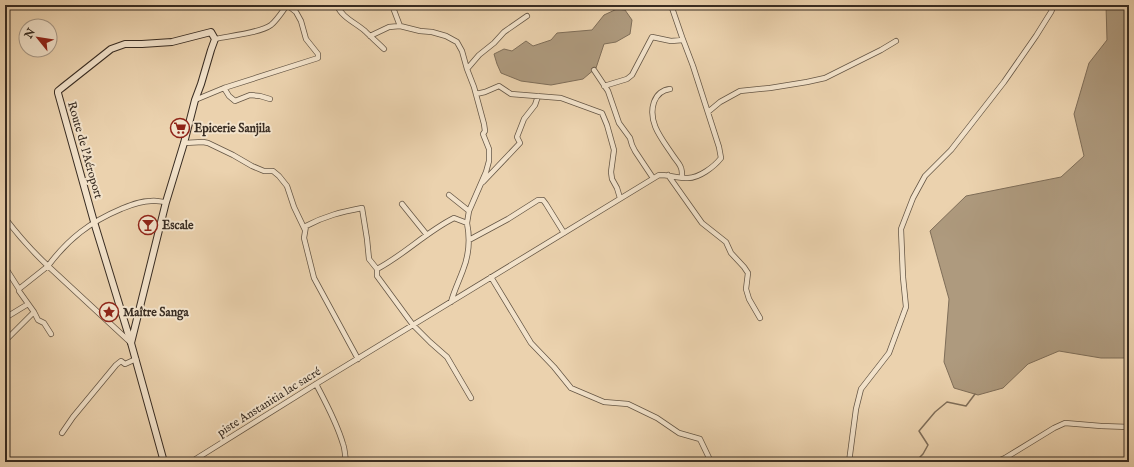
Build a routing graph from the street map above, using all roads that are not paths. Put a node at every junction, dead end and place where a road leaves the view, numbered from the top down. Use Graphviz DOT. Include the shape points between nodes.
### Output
graph roads {
  1 [pos="287,5"];
  2 [pos="337,5"];
  3 [pos="392,5"];
  4 [pos="671,5"];
  5 [pos="1054,5"];
  6 [pos="527,16"];
  7 [pos="400,26"];
  8 [pos="370,36"];
  9 [pos="215,39"];
  10 [pos="683,40"];
  11 [pos="896,41"];
  12 [pos="384,49"];
  13 [pos="467,69"];
  14 [pos="594,70"];
  15 [pos="604,86"];
  16 [pos="224,88"];
  17 [pos="670,89"];
  18 [pos="476,94"];
  19 [pos="538,96"];
  20 [pos="270,99"];
  21 [pos="195,100"];
  22 [pos="708,112"];
  23 [pos="184,143"];
  24 [pos="668,175"];
  25 [pos="682,177"];
  26 [pos="653,178"];
  27 [pos="481,185"];
  28 [pos="449,195"];
  29 [pos="620,198"];
  30 [pos="166,202"];
  31 [pos="402,204"];
  32 [pos="469,211"];
  33 [pos="5,218"];
  34 [pos="94,222"];
  35 [pos="468,223"];
  36 [pos="305,230"];
  37 [pos="564,233"];
  38 [pos="427,235"];
  39 [pos="468,240"];
  40 [pos="48,266"];
  41 [pos="5,267"];
  42 [pos="377,269"];
  43 [pos="491,277"];
  44 [pos="18,289"];
  45 [pos="451,302"];
  46 [pos="28,304"];
  47 [pos="34,312"];
  48 [pos="5,318"];
  49 [pos="760,318"];
  50 [pos="413,325"];
  51 [pos="51,334"];
  52 [pos="5,341"];
  53 [pos="131,343"];
  54 [pos="136,359"];
  55 [pos="358,359"];
  56 [pos="316,384"];
  57 [pos="471,398"];
  58 [pos="1129,427"];
  59 [pos="62,433"];
  60 [pos="164,462"];
  61 [pos="190,462"];
  62 [pos="346,462"];
  63 [pos="711,462"];
  64 [pos="849,462"];
  65 [pos="996,462"];
  1 -- 9 [label="street" via="269,26 255,32"];
  1 -- 16 [label="street" via="296,12 306,39 318,54 318,58"];
  2 -- 8 [label="street" via="345,17"];
  3 -- 7 [label="street"];
  4 -- 10 [label="street"];
  5 -- 64 [label="street" via="1004,82 951,150 925,176 913,198 900,229 906,307 889,353 861,389"];
  6 -- 13 [label="street" via="504,32"];
  7 -- 8 [label="street" via="389,27"];
  7 -- 13 [label="street" via="432,32 457,42"];
  8 -- 12 [label="street"];
  9 -- 21 [label="main road"];
  9 -- 34 [label="main road, Route de l'Aéroport" via="211,32 172,42 125,44 111,49 58,91"];
  10 -- 15 [label="street" via="671,41 652,37 632,76"];
  10 -- 22 [label="street"];
  11 -- 22 [label="street" via="825,78 740,91"];
  13 -- 18 [label="street"];
  14 -- 15 [label="street"];
  15 -- 26 [label="street" via="619,123"];
  16 -- 20 [label="street" via="235,101 250,95"];
  16 -- 21 [label="street"];
  17 -- 25 [label="street" via="659,93 653,104 654,127 681,168"];
  18 -- 19 [label="street" via="499,86 511,94"];
  18 -- 27 [label="street" via="489,149 489,161"];
  19 -- 27 [label="street" via="519,130 517,138 520,142"];
  19 -- 29 [label="street" via="561,98 602,113 614,150 612,179 618,188"];
  21 -- 23 [label="main road"];
  22 -- 25 [label="street" via="720,158 716,164 695,176"];
  23 -- 30 [label="main road"];
  23 -- 36 [label="street" via="208,143 252,166 264,171 273,171 287,186"];
  24 -- 25 [label="street, piste Anstanitia lac sacré"];
  24 -- 26 [label="street, piste Anstanitia lac sacré"];
  24 -- 49 [label="street" via="699,220 726,242 731,253 748,273 748,299"];
  26 -- 29 [label="street, piste Anstanitia lac sacré"];
  27 -- 32 [label="street"];
  28 -- 32 [label="street"];
  29 -- 37 [label="street, piste Anstanitia lac sacré"];
  30 -- 34 [label="street" via="143,201"];
  30 -- 53 [label="main road"];
  31 -- 38 [label="street"];
  32 -- 35 [label="street"];
  33 -- 40 [label="street"];
  34 -- 40 [label="street" via="73,237"];
  34 -- 53 [label="main road, Route de l'Aéroport"];
  35 -- 38 [label="street" via="454,218"];
  35 -- 39 [label="street"];
  36 -- 42 [label="street" via="306,226 318,219 362,208 368,259"];
  36 -- 55 [label="street" via="304,238 314,278"];
  37 -- 39 [label="street" via="543,200 538,200"];
  37 -- 43 [label="street, piste Anstanitia lac sacré"];
  38 -- 42 [label="street"];
  39 -- 45 [label="street" via="464,269"];
  40 -- 44 [label="street"];
  40 -- 53 [label="street"];
  41 -- 44 [label="street"];
  42 -- 50 [label="street" via="377,276"];
  43 -- 45 [label="street, piste Anstanitia lac sacré"];
  43 -- 63 [label="street" via="531,343 571,388 604,402 628,404 678,432 700,439"];
  44 -- 46 [label="street"];
  45 -- 50 [label="street, piste Anstanitia lac sacré"];
  46 -- 47 [label="street"];
  46 -- 48 [label="street"];
  47 -- 51 [label="street"];
  47 -- 52 [label="street"];
  50 -- 55 [label="street, piste Anstanitia lac sacré"];
  50 -- 57 [label="street" via="447,357"];
  53 -- 54 [label="main road, Route de l'Aéroport"];
  54 -- 59 [label="street" via="125,364 120,361 116,365 72,417"];
  54 -- 60 [label="main road, Route de l'Aéroport"];
  55 -- 56 [label="street, piste Anstanitia lac sacré"];
  56 -- 61 [label="street, piste Anstanitia lac sacré"];
  56 -- 62 [label="street" via="331,412 343,445"];
  58 -- 65 [label="street" via="1065,423"];
}
